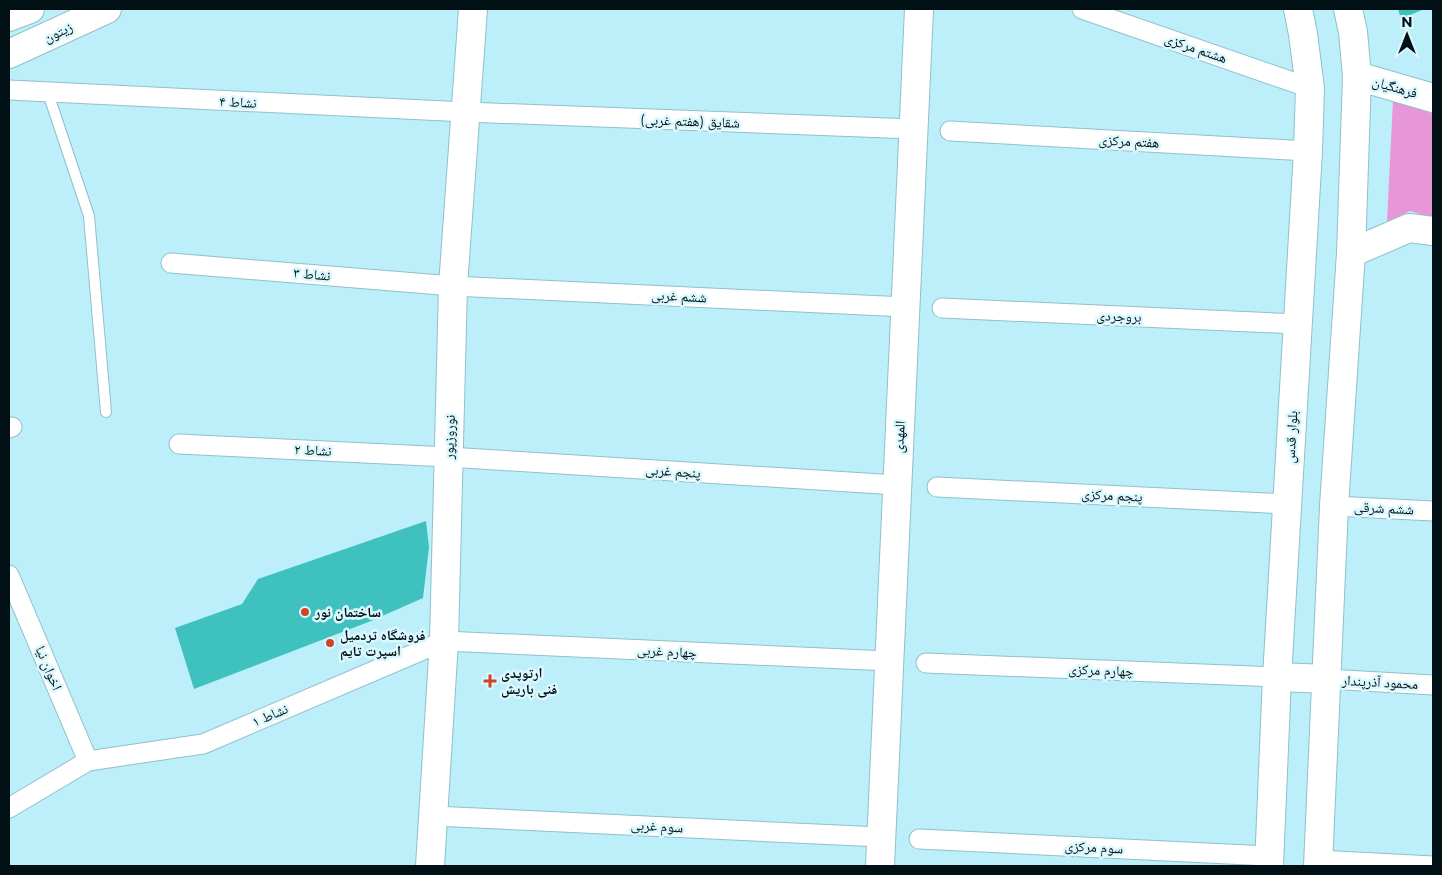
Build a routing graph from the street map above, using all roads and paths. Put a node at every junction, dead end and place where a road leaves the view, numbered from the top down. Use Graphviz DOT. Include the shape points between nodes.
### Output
graph roads {
  1 [pos="30,9"];
  2 [pos="107,9"];
  3 [pos="473,9"];
  4 [pos="919,9"];
  5 [pos="1082,9"];
  6 [pos="1298,9"];
  7 [pos="1348,9"];
  8 [pos="9,17"];
  9 [pos="9,54"];
  10 [pos="1356,76"];
  11 [pos="1310,88"];
  12 [pos="9,90"];
  13 [pos="48,93"];
  14 [pos="1433,98"];
  15 [pos="466,112"];
  16 [pos="914,129"];
  17 [pos="950,131"];
  18 [pos="1308,151"];
  19 [pos="1433,231"];
  20 [pos="1351,253"];
  21 [pos="171,263"];
  22 [pos="453,286"];
  23 [pos="906,307"];
  24 [pos="942,308"];
  25 [pos="1297,324"];
  26 [pos="106,412"];
  27 [pos="179,444"];
  28 [pos="448,457"];
  29 [pos="897,485"];
  30 [pos="937,487"];
  31 [pos="1288,504"];
  32 [pos="1334,506"];
  33 [pos="1433,511"];
  34 [pos="9,575"];
  35 [pos="444,641"];
  36 [pos="889,661"];
  37 [pos="926,663"];
  38 [pos="1277,677"];
  39 [pos="1327,679"];
  40 [pos="1433,685"];
  41 [pos="88,761"];
  42 [pos="9,808"];
  43 [pos="433,816"];
  44 [pos="881,837"];
  45 [pos="919,839"];
  46 [pos="1269,861"];
  47 [pos="1318,863"];
  48 [pos="430,866"];
  49 [pos="880,866"];
  50 [pos="1433,866"];
  1 -- 8 [label="street"];
  2 -- 9 [label="street, زیتون"];
  3 -- 15 [label="street, نوروزپور"];
  4 -- 16 [label="street, المهدی"];
  5 -- 11 [label="street, هشتم مرکزی"];
  6 -- 11 [label="street, بلوار قدس"];
  7 -- 10 [label="street"];
  10 -- 14 [label="street, فرهنگیان"];
  10 -- 20 [label="street"];
  11 -- 18 [label="street, بلوار قدس"];
  12 -- 13 [label="street, نشاط ۴"];
  13 -- 15 [label="street, نشاط ۴"];
  13 -- 26 [label="lane" via="89,216"];
  15 -- 16 [label="street, شقایق (هفتم غربی)"];
  15 -- 22 [label="street, نوروزپور"];
  16 -- 23 [label="street, المهدی"];
  17 -- 18 [label="street, هفتم مرکزی"];
  18 -- 25 [label="street, بلوار قدس"];
  19 -- 20 [label="street" via="1409,228"];
  20 -- 32 [label="street"];
  21 -- 22 [label="street, نشاط ۳"];
  22 -- 23 [label="street, ششم غربی"];
  22 -- 28 [label="street, نوروزپور"];
  23 -- 29 [label="street, المهدی"];
  24 -- 25 [label="street, بروجردی"];
  25 -- 31 [label="street, بلوار قدس"];
  27 -- 28 [label="street, نشاط ۲"];
  28 -- 29 [label="street, پنجم غربی"];
  28 -- 35 [label="street, نوروزپور"];
  29 -- 36 [label="street, المهدی"];
  30 -- 31 [label="street, پنجم مرکزی"];
  31 -- 38 [label="street, بلوار قدس"];
  32 -- 33 [label="street, ششم شرقی"];
  32 -- 39 [label="street"];
  34 -- 41 [label="street, اخوان نیا"];
  35 -- 36 [label="street, چهارم غربی"];
  35 -- 41 [label="street, نشاط ۱" via="203,744"];
  35 -- 43 [label="street, نوروزپور"];
  36 -- 44 [label="street, المهدی"];
  37 -- 38 [label="street, چهارم مرکزی"];
  38 -- 39 [label="street"];
  38 -- 46 [label="street, بلوار قدس"];
  39 -- 40 [label="street, محمود آذرپندار"];
  39 -- 47 [label="street"];
  41 -- 42 [label="street"];
  43 -- 44 [label="street, سوم غربی"];
  43 -- 48 [label="street, نوروزپور"];
  44 -- 49 [label="street, المهدی"];
  45 -- 46 [label="street, سوم مرکزی"];
  47 -- 50 [label="street"];
}
